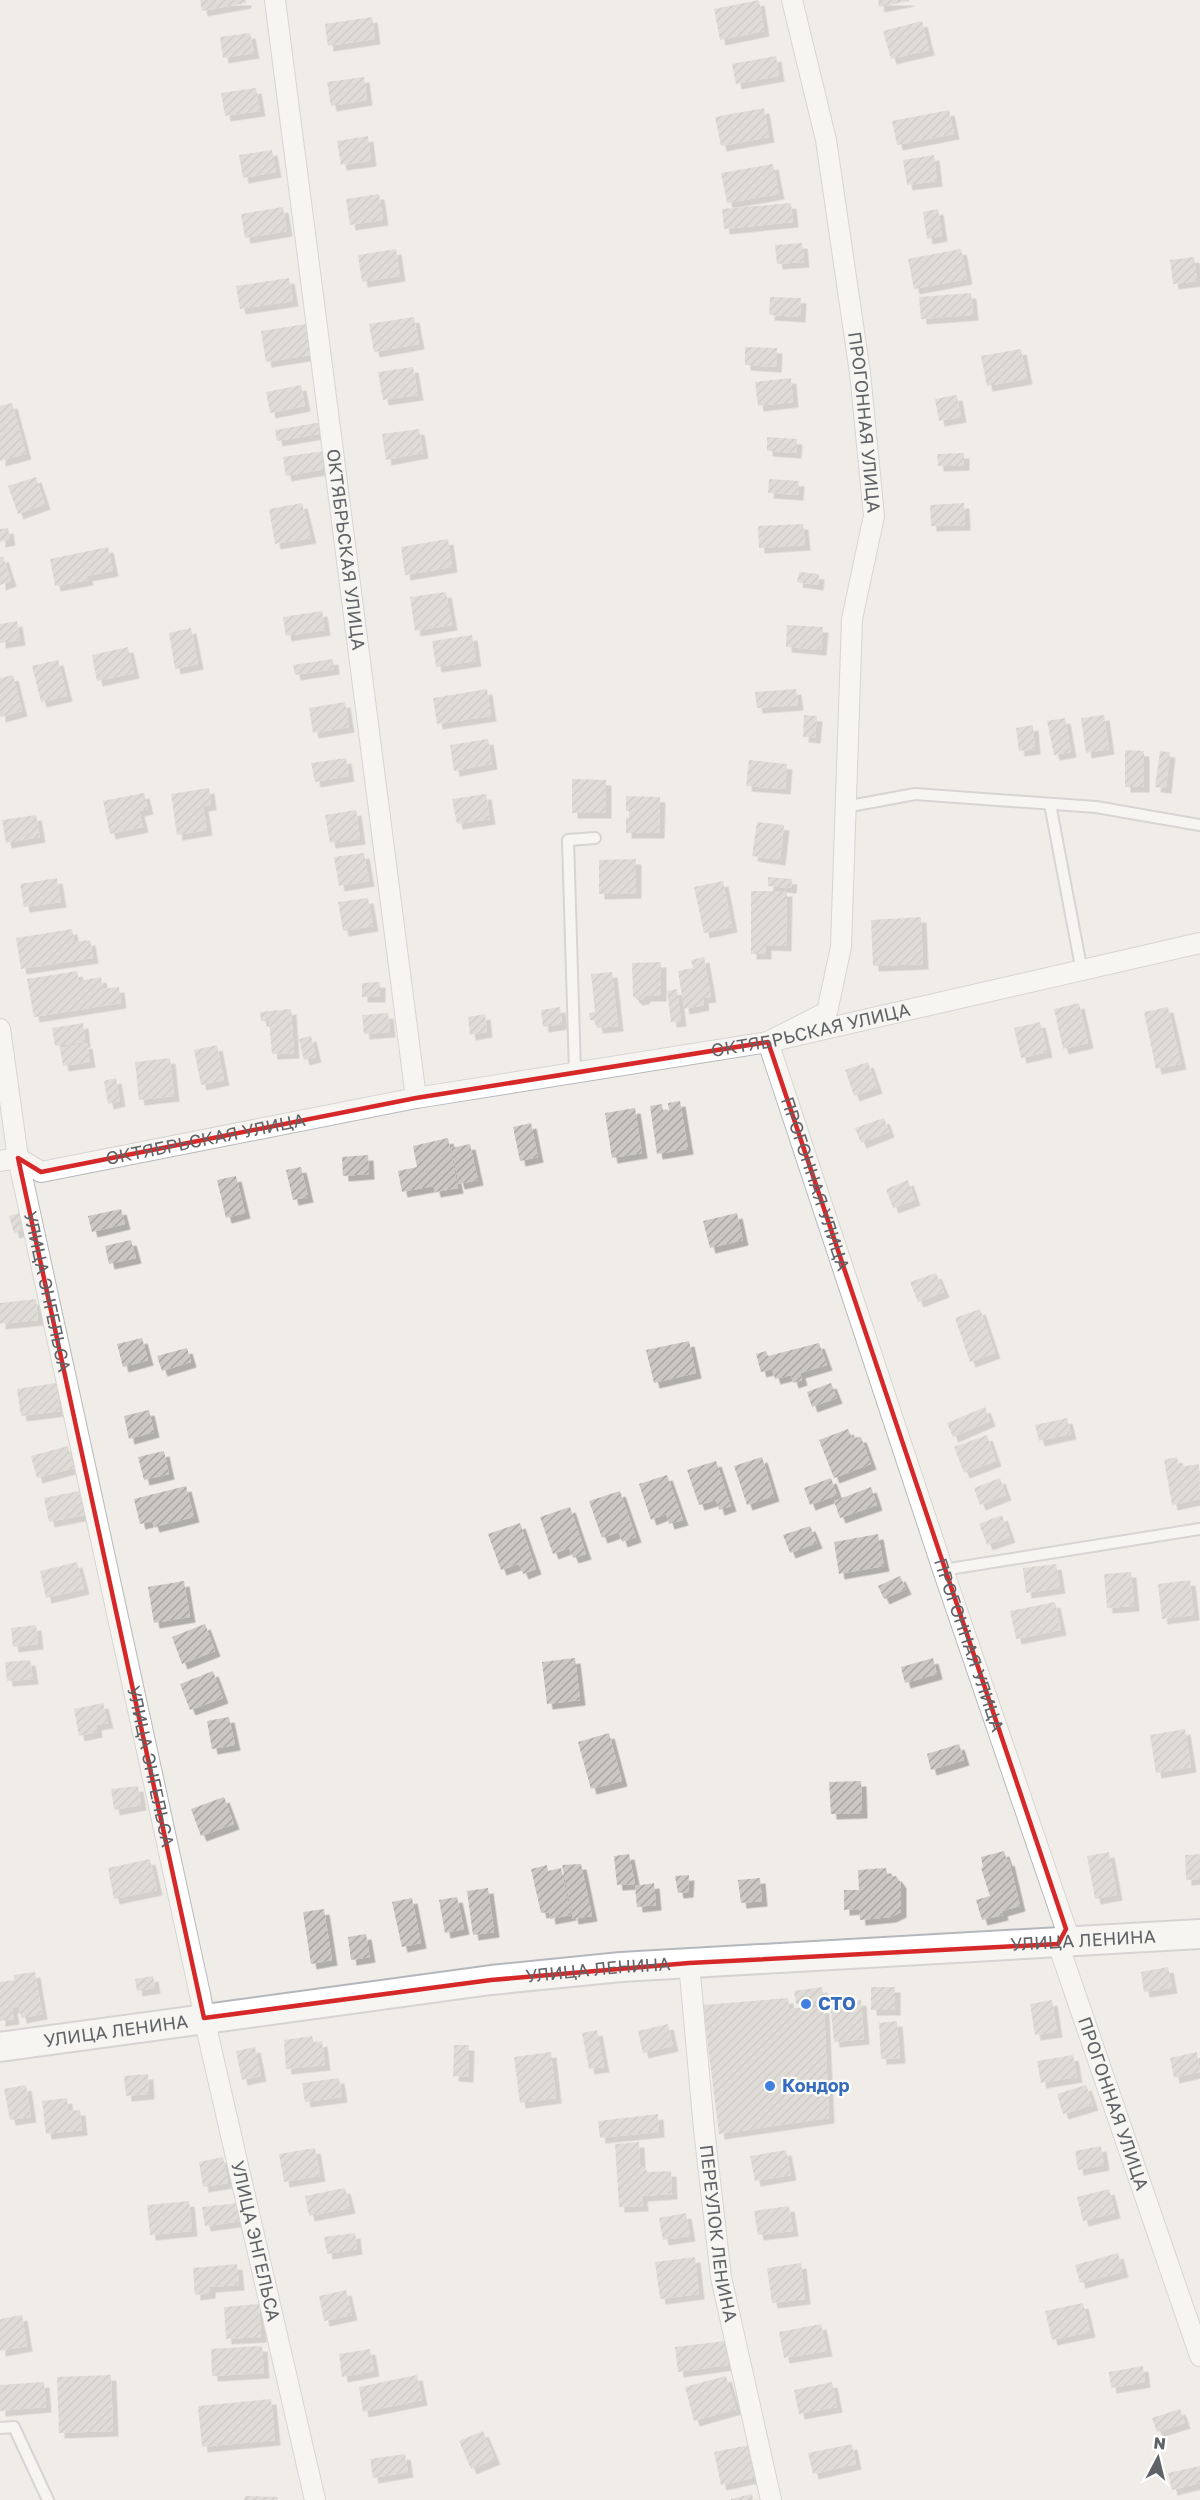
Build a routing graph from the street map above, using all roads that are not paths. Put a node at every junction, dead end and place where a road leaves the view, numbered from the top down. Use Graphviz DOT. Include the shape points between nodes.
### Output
graph roads {
  1 [pos="275,0"];
  2 [pos="792,0"];
  3 [pos="1050,804"];
  4 [pos="845,807"];
  5 [pos="1200,825"];
  6 [pos="595,838"];
  7 [pos="1200,943"];
  8 [pos="1082,972"];
  9 [pos="0,1029"];
  10 [pos="768,1042"];
  11 [pos="575,1072"];
  12 [pos="416,1098"];
  13 [pos="9,1160"];
  14 [pos="1200,1529"];
  15 [pos="943,1570"];
  16 [pos="1200,1934"];
  17 [pos="1059,1944"];
  18 [pos="689,1963"];
  19 [pos="204,2018"];
  20 [pos="0,2047"];
  21 [pos="1195,2326"];
  22 [pos="1200,2356"];
  23 [pos="0,2428"];
  24 [pos="48,2500"];
  25 [pos="315,2500"];
  26 [pos="771,2500"];
  1 -- 12 [label="street, ОКТЯБРЬСКАЯ УЛИЦА"];
  2 -- 4 [label="street, ПРОГОННАЯ УЛИЦА" via="826,140 860,373 874,516 852,619"];
  3 -- 4 [label="lane" via="915,794"];
  3 -- 5 [label="lane" via="1096,807"];
  3 -- 8 [label="lane"];
  4 -- 10 [label="street, ПРОГОННАЯ УЛИЦА" via="842,947 827,1012"];
  6 -- 11 [label="lane" via="568,840"];
  7 -- 8 [label="street, ОКТЯБРЬСКАЯ УЛИЦА"];
  8 -- 10 [label="street, ОКТЯБРЬСКАЯ УЛИЦА"];
  9 -- 13 [label="street, УЛИЦА ЭНГЕЛЬСА"];
  10 -- 11 [label="street, ОКТЯБРЬСКАЯ УЛИЦА"];
  10 -- 15 [label="street, ПРОГОННАЯ УЛИЦА"];
  11 -- 12 [label="street, ОКТЯБРЬСКАЯ УЛИЦА"];
  12 -- 13 [label="street, ОКТЯБРЬСКАЯ УЛИЦА" via="40,1172"];
  13 -- 19 [label="street, УЛИЦА ЭНГЕЛЬСА"];
  14 -- 15 [label="lane"];
  15 -- 17 [label="street, ПРОГОННАЯ УЛИЦА" via="1066,1929"];
  16 -- 17 [label="street, УЛИЦА ЛЕНИНА"];
  17 -- 18 [label="street, УЛИЦА ЛЕНИНА"];
  17 -- 21 [label="street, ПРОГОННАЯ УЛИЦА"];
  18 -- 19 [label="street, УЛИЦА ЛЕНИНА" via="492,1980"];
  18 -- 26 [label="street, ПЕРЕУЛОК ЛЕНИНА" via="721,2277"];
  19 -- 20 [label="street, УЛИЦА ЛЕНИНА"];
  19 -- 25 [label="street, УЛИЦА ЭНГЕЛЬСА"];
  21 -- 22 [label="street, ПРОГОННАЯ УЛИЦА"];
  23 -- 24 [label="lane" via="14,2427"];
}
